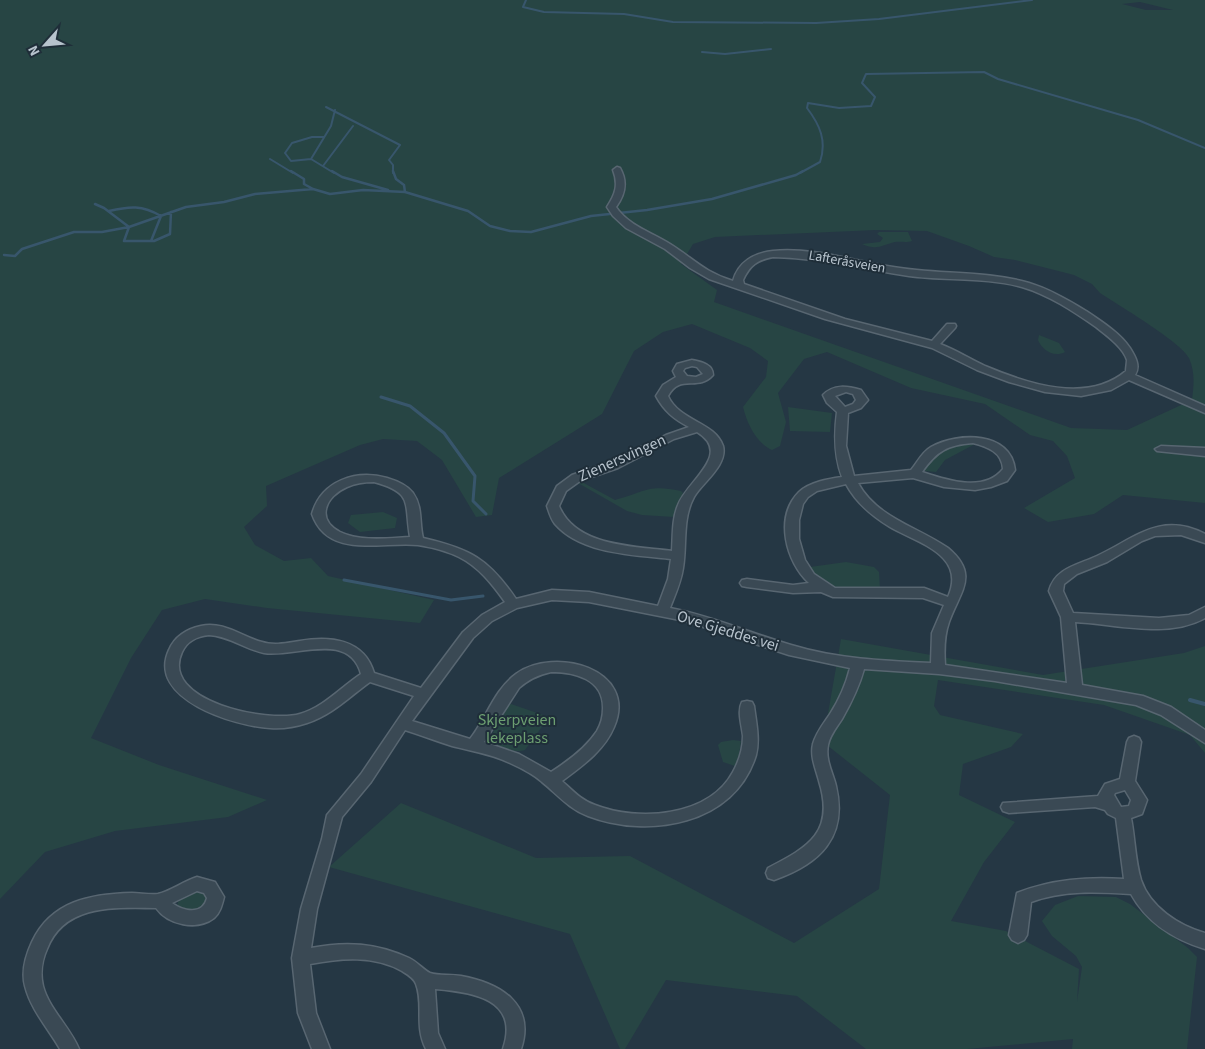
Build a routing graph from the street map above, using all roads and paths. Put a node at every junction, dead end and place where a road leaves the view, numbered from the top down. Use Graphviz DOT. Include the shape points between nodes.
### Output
graph roads {
  1 [pos="617,170"];
  2 [pos="740,286"];
  3 [pos="951,326"];
  4 [pos="934,345"];
  5 [pos="1130,377"];
  6 [pos="683,378"];
  7 [pos="843,410"];
  8 [pos="1205,410"];
  9 [pos="697,428"];
  10 [pos="1161,449"];
  11 [pos="1205,452"];
  12 [pos="914,474"];
  13 [pos="850,480"];
  14 [pos="1205,539"];
  15 [pos="417,541"];
  16 [pos="678,556"];
  17 [pos="747,583"];
  18 [pos="822,588"];
  19 [pos="951,603"];
  20 [pos="513,604"];
  21 [pos="662,612"];
  22 [pos="1205,612"];
  23 [pos="1068,617"];
  24 [pos="858,664"];
  25 [pos="939,669"];
  26 [pos="368,676"];
  27 [pos="1075,688"];
  28 [pos="424,694"];
  29 [pos="747,706"];
  30 [pos="402,723"];
  31 [pos="1205,737"];
  32 [pos="1134,742"];
  33 [pos="473,745"];
  34 [pos="551,780"];
  35 [pos="1127,784"];
  36 [pos="1108,804"];
  37 [pos="1009,807"];
  38 [pos="1123,815"];
  39 [pos="774,873"];
  40 [pos="1135,887"];
  41 [pos="162,900"];
  42 [pos="1018,935"];
  43 [pos="1205,941"];
  44 [pos="301,958"];
  45 [pos="423,980"];
  46 [pos="70,1049"];
  47 [pos="321,1049"];
  48 [pos="436,1049"];
  49 [pos="512,1049"];
  1 -- 2 [label="street" via="619,198 611,207 619,216 703,273"];
  2 -- 4 [label="street" via="807,310"];
  2 -- 5 [label="street, Lafteråsveien" via="743,269 753,259 773,254 816,256 909,273 1024,285 1060,300 1121,341 1133,360"];
  3 -- 4 [label="street"];
  4 -- 5 [label="street" via="980,367 1042,388 1092,392"];
  5 -- 8 [label="street"];
  6 -- 9 [label="street" via="667,387 662,396 664,403 676,414"];
  7 -- 13 [label="street" via="840,433 844,468"];
  9 -- 16 [label="street" via="713,439 718,445 718,452 682,509"];
  9 -- 16 [label="street, Zienersvingen" via="576,478 561,489 553,506 560,523 580,537 608,546"];
  10 -- 11 [label="street"];
  12 -- 12 [label="street" via="975,487 1002,478 1010,466 1002,450 994,445 962,441 936,449"];
  12 -- 13 [label="street"];
  13 -- 18 [label="street" via="813,488 794,506 791,533 799,562"];
  13 -- 19 [label="street" via="857,494 876,512 950,557 960,576 960,585"];
  14 -- 23 [label="street" via="1182,531 1145,535 1105,558 1069,573 1058,582 1056,589"];
  15 -- 15 [label="street" via="412,500 406,492 384,480 370,477 343,482 321,502 318,511 320,522 342,538"];
  15 -- 20 [label="street" via="444,546 471,557 491,573"];
  16 -- 21 [label="street" via="676,573"];
  17 -- 18 [label="street" via="793,589"];
  18 -- 19 [label="street" via="847,594 924,593"];
  19 -- 25 [label="street" via="940,626 936,652"];
  20 -- 21 [label="street, Ove Gjeddes vei" via="563,595"];
  20 -- 28 [label="street, Ove Gjeddes vei" via="476,626"];
  21 -- 24 [label="street, Ove Gjeddes vei" via="706,621 789,650"];
  22 -- 23 [label="street" via="1193,619 1157,623"];
  23 -- 27 [label="street"];
  24 -- 25 [label="street, Ove Gjeddes vei"];
  24 -- 39 [label="street" via="820,753 833,802 830,828 812,852"];
  25 -- 27 [label="street, Ove Gjeddes vei"];
  26 -- 26 [label="street" via="310,716 283,723 269,722 239,716 195,699 184,691 172,673 171,658 175,648 186,637 198,631 217,630 262,648 292,648 324,642 345,646 359,657"];
  26 -- 28 [label="street"];
  27 -- 31 [label="street, Ove Gjeddes vei" via="1152,704"];
  28 -- 30 [label="street, Ove Gjeddes vei"];
  29 -- 34 [label="street" via="750,736 748,755 740,773 725,793 697,811 658,820 629,821 578,804"];
  30 -- 33 [label="street"];
  30 -- 44 [label="street, Ove Gjeddes vei" via="366,778 335,814 309,909"];
  32 -- 35 [label="street"];
  33 -- 34 [label="street" via="514,758"];
  33 -- 34 [label="street" via="486,730 507,692 522,677 552,666 586,671 598,679 606,691 610,710 608,722 586,753"];
  35 -- 36 [label="street" via="1110,788 1106,795"];
  35 -- 38 [label="street" via="1140,800 1136,810"];
  36 -- 37 [label="street" via="1087,801"];
  36 -- 38 [label="street"];
  38 -- 40 [label="street"];
  40 -- 42 [label="street" via="1062,886 1023,898"];
  40 -- 43 [label="street" via="1165,923"];
  41 -- 46 [label="street" via="92,902 59,917 47,931 35,957 33,986"];
  44 -- 45 [label="street" via="357,951 378,954 414,969"];
  44 -- 47 [label="street, Ove Gjeddes vei" via="308,1013"];
  45 -- 48 [label="street" via="430,1042"];
  45 -- 49 [label="street" via="468,985 485,990 508,1005 514,1014 518,1032"];
}
